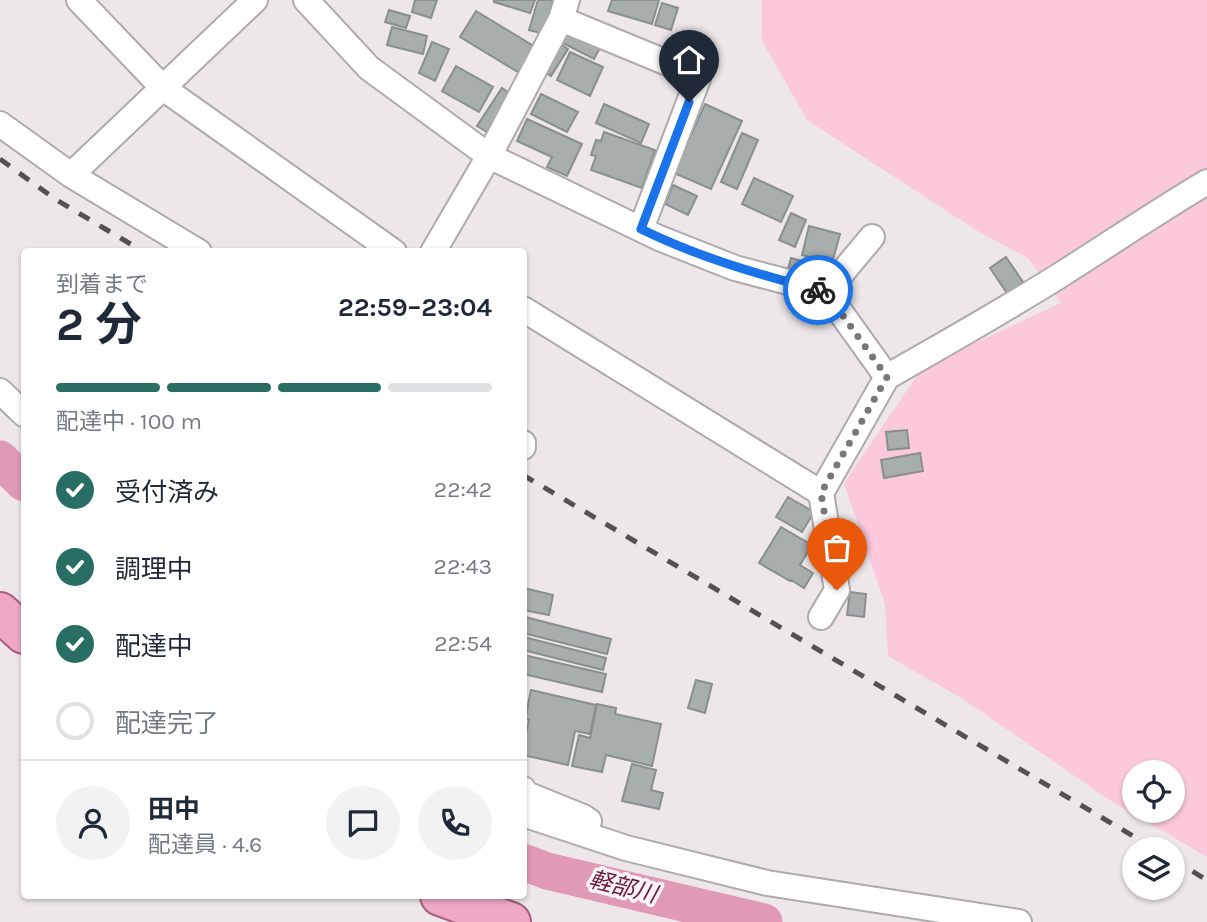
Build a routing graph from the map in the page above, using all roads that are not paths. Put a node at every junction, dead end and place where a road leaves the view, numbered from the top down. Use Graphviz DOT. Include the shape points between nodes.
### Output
graph roads {
  1 [pos="79,0"];
  2 [pos="255,0"];
  3 [pos="306,0"];
  4 [pos="564,10"];
  5 [pos="163,88"];
  6 [pos="0,124"];
  7 [pos="489,156"];
  8 [pos="71,175"];
  9 [pos="1207,183"];
  10 [pos="641,229"];
  11 [pos="872,237"];
  12 [pos="192,248"];
  13 [pos="388,248"];
  14 [pos="435,248"];
  15 [pos="826,292"];
  16 [pos="527,311"];
  17 [pos="887,377"];
  18 [pos="0,391"];
  19 [pos="21,411"];
  20 [pos="821,493"];
  21 [pos="0,612"];
  22 [pos="821,617"];
  23 [pos="21,631"];
  24 [pos="527,794"];
  25 [pos="527,815"];
  26 [pos="626,848"];
  27 [pos="448,899"];
  28 [pos="511,922"];
  29 [pos="1019,922"];
  1 -- 5 [label="street"];
  2 -- 5 [label="street"];
  3 -- 7 [label="street" via="369,68"];
  4 -- 7 [label="street"];
  4 -- 10 [label="street" via="699,76"];
  5 -- 8 [label="street"];
  5 -- 13 [label="street"];
  6 -- 8 [label="street"];
  7 -- 10 [label="street"];
  7 -- 14 [label="street"];
  8 -- 12 [label="street"];
  9 -- 17 [label="street"];
  10 -- 15 [label="street" via="735,268"];
  11 -- 15 [label="street"];
  15 -- 17 [label="street"];
  16 -- 20 [label="street"];
  17 -- 20 [label="street"];
  18 -- 19 [label="street"];
  20 -- 22 [label="street" via="837,590"];
  21 -- 23 [label="main road"];
  24 -- 26 [label="street" via="583,817"];
  25 -- 26 [label="street"];
  26 -- 29 [label="street" via="767,883"];
  27 -- 28 [label="main road"];
}
